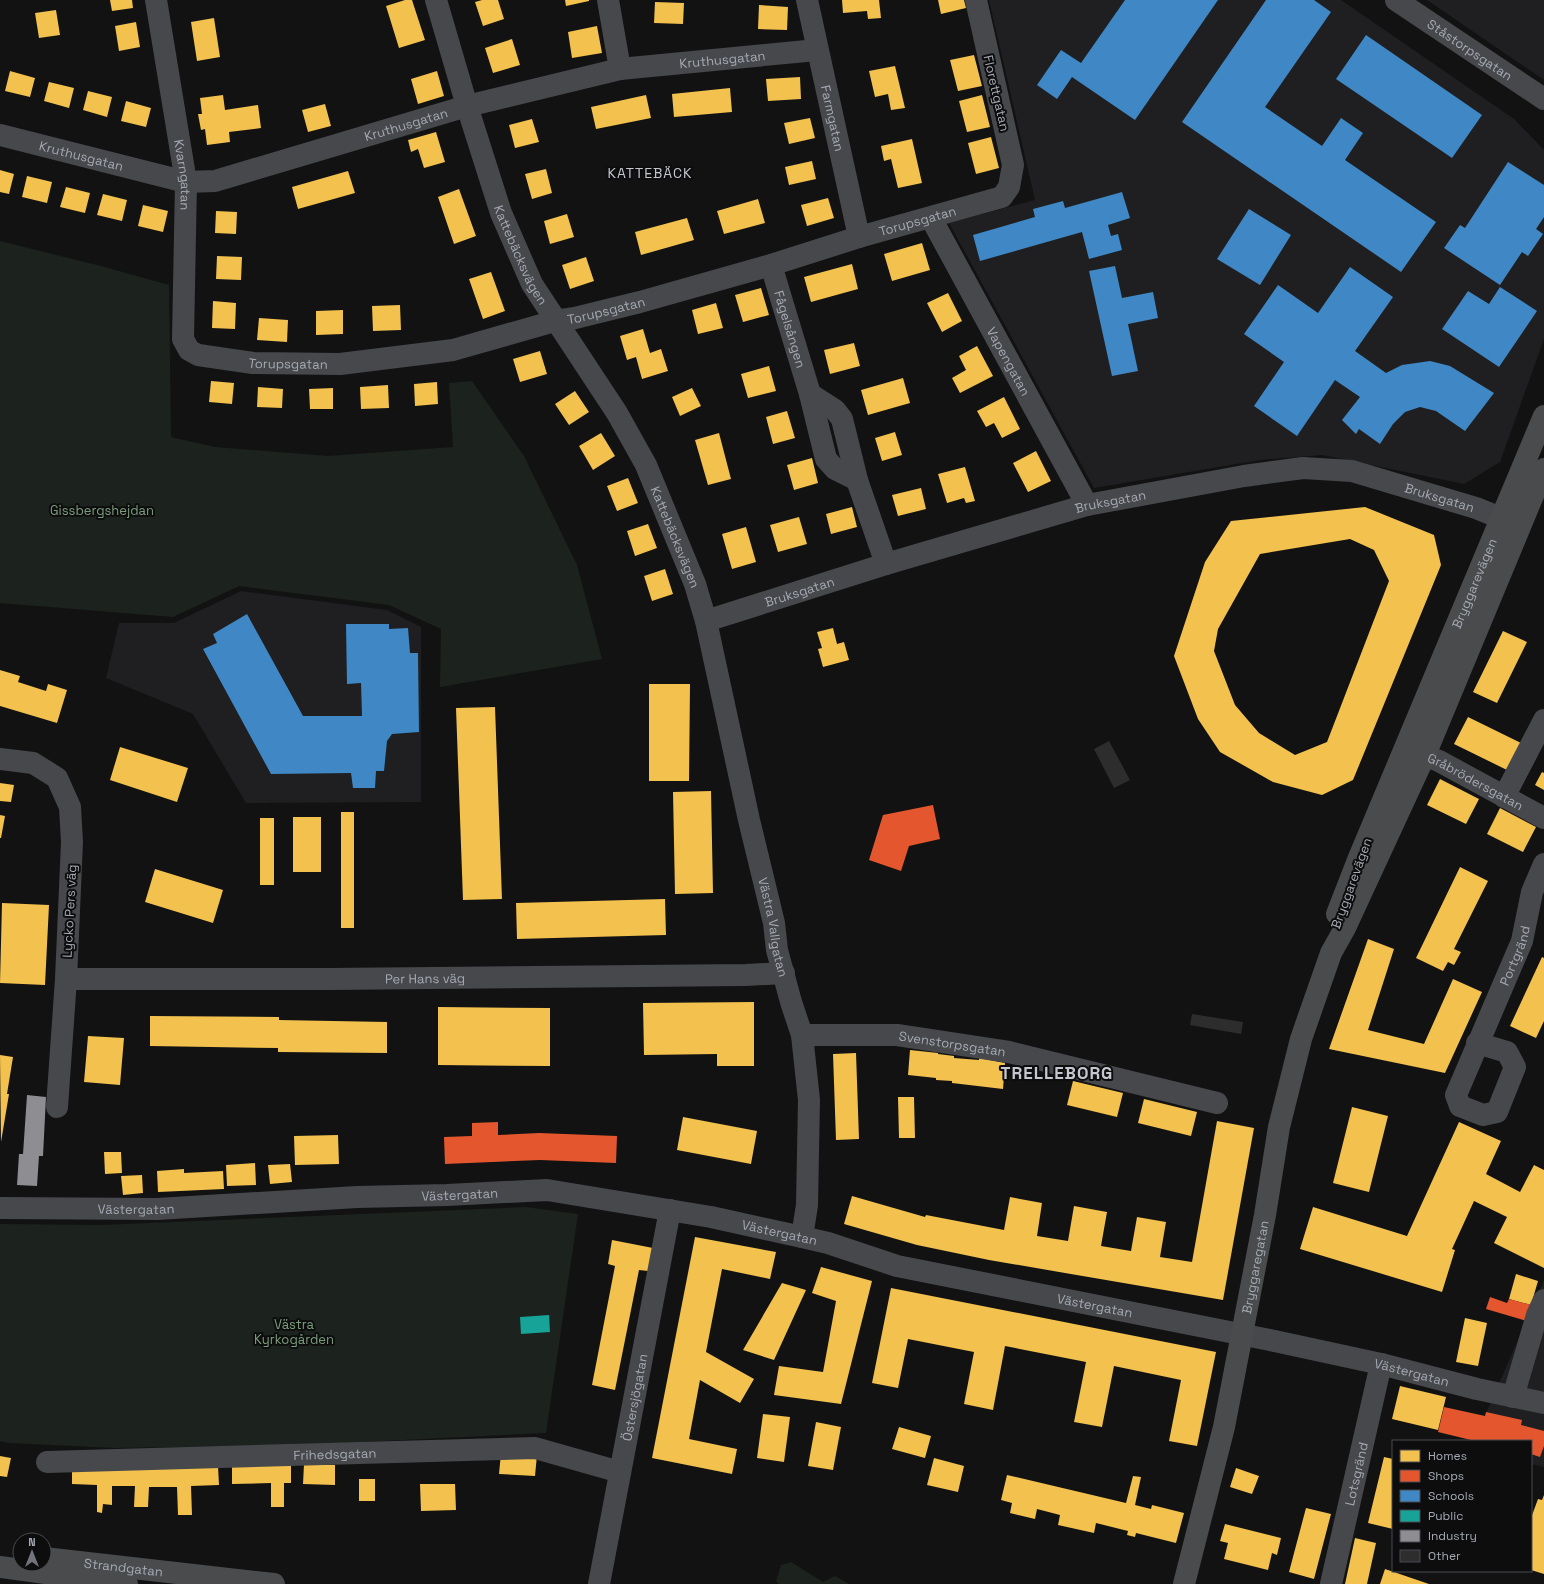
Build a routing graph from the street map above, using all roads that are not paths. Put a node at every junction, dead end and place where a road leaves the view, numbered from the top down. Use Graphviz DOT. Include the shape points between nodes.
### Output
graph roads {
  1 [pos="156,0"];
  2 [pos="436,0"];
  3 [pos="608,0"];
  4 [pos="807,0"];
  5 [pos="976,0"];
  6 [pos="1396,0"];
  7 [pos="817,50"];
  8 [pos="620,69"];
  9 [pos="1544,99"];
  10 [pos="467,106"];
  11 [pos="0,135"];
  12 [pos="186,182"];
  13 [pos="1009,187"];
  14 [pos="931,218"];
  15 [pos="859,237"];
  16 [pos="771,265"];
  17 [pos="555,321"];
  18 [pos="189,350"];
  19 [pos="1544,416"];
  20 [pos="1544,469"];
  21 [pos="1087,504"];
  22 [pos="1510,522"];
  23 [pos="886,564"];
  24 [pos="706,620"];
  25 [pos="1544,720"];
  26 [pos="1415,752"];
  27 [pos="0,760"];
  28 [pos="1504,797"];
  29 [pos="1544,818"];
  30 [pos="1544,864"];
  31 [pos="1331,952"];
  32 [pos="784,973"];
  33 [pos="66,979"];
  34 [pos="802,1035"];
  35 [pos="1477,1043"];
  36 [pos="1217,1103"];
  37 [pos="56,1108"];
  38 [pos="0,1208"];
  39 [pos="670,1210"];
  40 [pos="802,1237"];
  41 [pos="1544,1300"];
  42 [pos="1242,1336"];
  43 [pos="1381,1364"];
  44 [pos="1513,1397"];
  45 [pos="1544,1403"];
  46 [pos="47,1462"];
  47 [pos="620,1472"];
  48 [pos="0,1552"];
  49 [pos="12,1554"];
  50 [pos="52,1559"];
  51 [pos="0,1567"];
  52 [pos="127,1584"];
  53 [pos="274,1584"];
  54 [pos="598,1584"];
  55 [pos="1184,1584"];
  56 [pos="1331,1584"];
  1 -- 12 [label="street, Kvarngatan"];
  2 -- 10 [label="street, Kattebäcksvägen"];
  3 -- 8 [label="street"];
  4 -- 7 [label="street, Farmgatan"];
  5 -- 13 [label="street, Florettgatan" via="1013,165"];
  6 -- 9 [label="street, Ståstorpsgatan"];
  7 -- 8 [label="street, Kruthusgatan"];
  7 -- 15 [label="street, Farmgatan"];
  8 -- 10 [label="street, Kruthusgatan"];
  10 -- 12 [label="street, Kruthusgatan" via="215,181"];
  10 -- 17 [label="street, Kattebäcksvägen" via="501,213 532,284"];
  11 -- 12 [label="street, Kruthusgatan"];
  12 -- 18 [label="street, Kvarngatan" via="183,339"];
  13 -- 14 [label="street, Torupsgatan" via="1002,197"];
  14 -- 15 [label="street, Torupsgatan"];
  14 -- 21 [label="street, Vapengatan"];
  15 -- 16 [label="street, Torupsgatan"];
  16 -- 17 [label="street, Torupsgatan" via="640,302"];
  16 -- 23 [label="street, Fågelsången" via="810,394 826,459 835,469 857,480"];
  17 -- 18 [label="street, Torupsgatan" via="453,350 340,364 253,363 198,355"];
  17 -- 24 [label="street, Kattebäcksvägen" via="617,413 646,465 695,584"];
  19 -- 22 [label="main road, Bryggarevägen"];
  20 -- 22 [label="main road, Bryggarevägen"];
  21 -- 22 [label="street, Bruksgatan" via="1304,468 1352,471 1476,508"];
  21 -- 23 [label="street, Bruksgatan"];
  22 -- 26 [label="main road, Bryggarevägen"];
  23 -- 24 [label="street, Bruksgatan"];
  24 -- 32 [label="street, Västra Vallgatan"];
  25 -- 28 [label="street"];
  26 -- 28 [label="street, Gråbrödersgatan" via="1439,761"];
  26 -- 31 [label="main road, Bryggarevägen" via="1345,928"];
  27 -- 33 [label="street, Lycko Pers väg" via="33,764 57,778 70,807 72,842"];
  28 -- 29 [label="street, Gråbrödersgatan"];
  30 -- 35 [label="street, Portgränd" via="1532,892 1522,941"];
  31 -- 42 [label="main road, Bryggaregatan" via="1300,1039 1279,1127 1266,1215"];
  32 -- 33 [label="street, Per Hans väg" via="435,978"];
  32 -- 34 [label="street, Västra Vallgatan"];
  33 -- 37 [label="street, Lycko Pers väg"];
  34 -- 36 [label="street, Svenstorpsgatan" via="897,1035 1009,1052"];
  34 -- 40 [label="street, Västra Vallgatan" via="809,1100 807,1206"];
  38 -- 39 [label="street, Västergatan" via="157,1209 357,1197 547,1190"];
  39 -- 40 [label="street, Västergatan"];
  39 -- 47 [label="street, Östersjögatan"];
  40 -- 42 [label="street, Västergatan" via="897,1266"];
  41 -- 44 [label="street" via="1537,1315"];
  42 -- 43 [label="street, Västergatan"];
  42 -- 55 [label="main road, Bryggaregatan" via="1224,1427"];
  43 -- 44 [label="street, Västergatan"];
  43 -- 56 [label="street, Lotsgränd"];
  44 -- 45 [label="street, Västergatan"];
  46 -- 47 [label="street, Frihedsgatan" via="535,1448"];
  47 -- 54 [label="street, Östersjögatan"];
  48 -- 49 [label="main road"];
  50 -- 53 [label="main road, Strandgatan"];
  51 -- 52 [label="main road, Strandgatan"];
}
